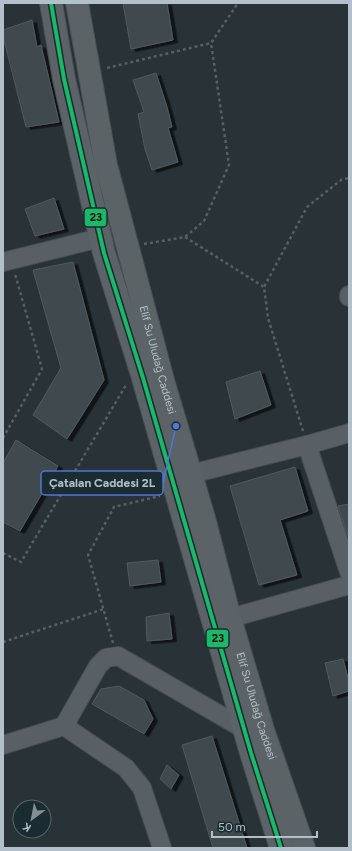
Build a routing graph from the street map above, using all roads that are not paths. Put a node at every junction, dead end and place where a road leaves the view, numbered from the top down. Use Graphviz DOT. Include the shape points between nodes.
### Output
graph roads {
  1 [pos="51,3"];
  2 [pos="77,3"];
  3 [pos="100,238"];
  4 [pos="7,261"];
  5 [pos="349,433"];
  6 [pos="307,445"];
  7 [pos="190,474"];
  8 [pos="349,572"];
  9 [pos="349,585"];
  10 [pos="230,618"];
  11 [pos="64,726"];
  12 [pos="244,729"];
  13 [pos="3,745"];
  14 [pos="162,848"];
  15 [pos="281,848"];
  16 [pos="304,848"];
  1 -- 3 [label="main road, Elif Su Uludağ Caddesi" via="64,79"];
  2 -- 7 [label="main road, Elif Su Uludağ Caddesi" via="106,165"];
  3 -- 4 [label="street"];
  3 -- 12 [label="main road, Elif Su Uludağ Caddesi"];
  5 -- 6 [label="street"];
  6 -- 7 [label="street"];
  6 -- 8 [label="street"];
  7 -- 10 [label="main road, Elif Su Uludağ Caddesi"];
  9 -- 10 [label="street"];
  10 -- 16 [label="main road, Elif Su Uludağ Caddesi" via="263,730"];
  11 -- 12 [label="street" via="98,666 106,658 118,656"];
  11 -- 13 [label="street"];
  11 -- 14 [label="street" via="126,768 142,788"];
  12 -- 15 [label="main road, Elif Su Uludağ Caddesi"];
}
